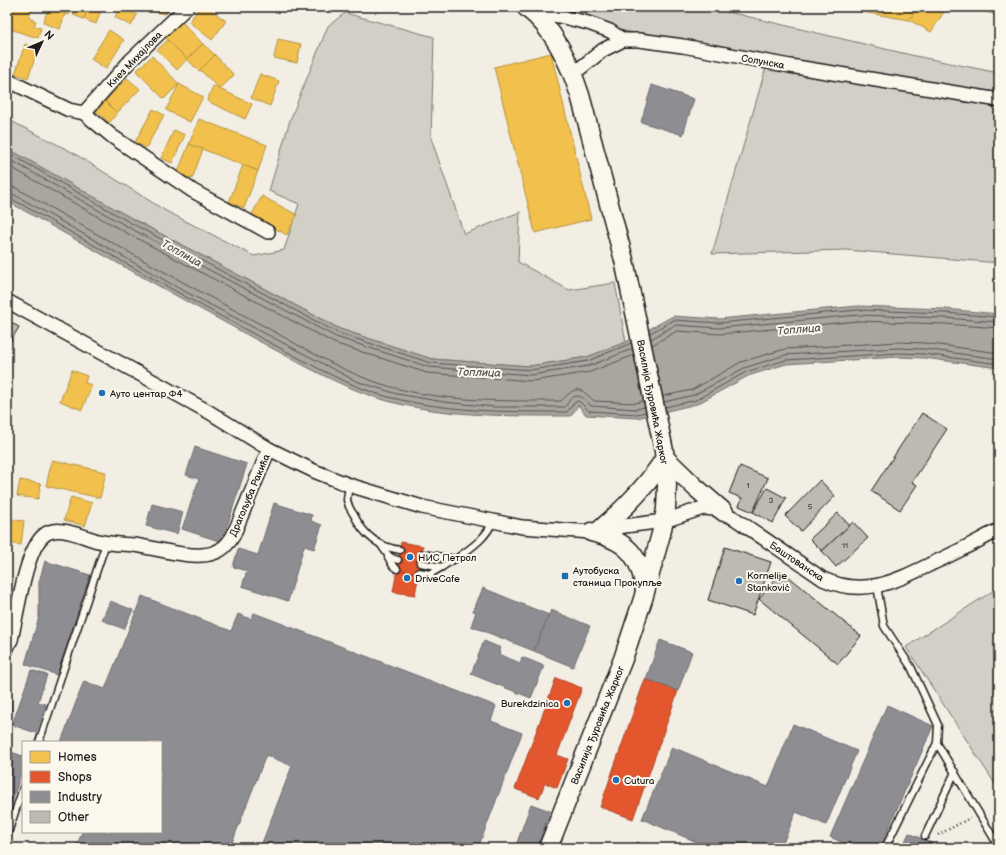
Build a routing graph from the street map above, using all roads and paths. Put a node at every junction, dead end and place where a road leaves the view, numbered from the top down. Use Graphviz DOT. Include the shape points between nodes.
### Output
graph roads {
  1 [pos="187,7"];
  2 [pos="528,9"];
  3 [pos="623,40"];
  4 [pos="573,74"];
  5 [pos="7,80"];
  6 [pos="999,100"];
  7 [pos="84,113"];
  8 [pos="268,232"];
  9 [pos="7,301"];
  10 [pos="269,449"];
  11 [pos="664,455"];
  12 [pos="349,485"];
  13 [pos="724,512"];
  14 [pos="493,521"];
  15 [pos="664,521"];
  16 [pos="596,530"];
  17 [pos="999,530"];
  18 [pos="106,543"];
  19 [pos="380,544"];
  20 [pos="400,550"];
  21 [pos="422,554"];
  22 [pos="387,555"];
  23 [pos="456,559"];
  24 [pos="398,560"];
  25 [pos="420,564"];
  26 [pos="442,566"];
  27 [pos="397,569"];
  28 [pos="419,572"];
  29 [pos="877,586"];
  30 [pos="645,592"];
  31 [pos="7,646"];
  32 [pos="39,741"];
  33 [pos="937,742"];
  34 [pos="954,772"];
  35 [pos="22,791"];
  36 [pos="979,814"];
  37 [pos="7,836"];
  38 [pos="925,836"];
  39 [pos="999,847"];
  40 [pos="548,848"];
  41 [pos="885,848"];
  1 -- 7 [label="street, Кнез Михајлова" via="130,61"];
  2 -- 3 [label="street" via="588,23 610,31"];
  2 -- 4 [label="main road, Василија Ђуровића Жарког" via="554,38"];
  3 -- 4 [label="street" via="603,50"];
  3 -- 6 [label="street, Солунска" via="683,46"];
  4 -- 11 [label="main road, Василија Ђуровића Жарког" via="593,139 624,260"];
  5 -- 7 [label="street" via="69,110"];
  7 -- 8 [label="street" via="113,137 193,191"];
  9 -- 10 [label="street" via="209,412"];
  10 -- 12 [label="street, Драгољуба Ракића"];
  10 -- 18 [label="street, Драгољуба Ракића" via="233,536 228,545 221,550 202,556"];
  11 -- 13 [label="main road"];
  11 -- 15 [label="main road, Василија Ђуровића Жарког" via="667,485"];
  11 -- 16 [label="main road" via="649,480 630,502"];
  12 -- 14 [label="street, Драгољуба Ракића" via="422,507"];
  12 -- 19 [label="lane" via="347,500 354,516 363,531"];
  13 -- 15 [label="street, Баштованска" via="703,508"];
  13 -- 29 [label="street, Баштованска" via="835,585"];
  14 -- 16 [label="street, Драгољуба Ракића" via="522,527"];
  14 -- 23 [label="lane" via="491,528 481,540"];
  15 -- 16 [label="street, Драгољуба Ракића"];
  15 -- 30 [label="main road, Василија Ђуровића Жарког"];
  16 -- 30 [label="main road" via="614,538 628,549 639,564"];
  17 -- 29 [label="street, Баштованска" via="889,584"];
  18 -- 31 [label="street, Драгољуба Ракића" via="63,530 56,530 43,536 32,552 27,566 11,640"];
  18 -- 32 [label="lane"];
  19 -- 20 [label="lane"];
  19 -- 22 [label="lane"];
  21 -- 23 [label="lane"];
  22 -- 24 [label="lane"];
  22 -- 27 [label="lane"];
  23 -- 26 [label="lane"];
  25 -- 26 [label="lane"];
  26 -- 28 [label="lane" via="430,574"];
  29 -- 33 [label="lane" via="884,626 911,667 938,725"];
  30 -- 40 [label="main road, Василија Ђуровића Жарког" via="623,659"];
  33 -- 34 [label="lane"];
  33 -- 41 [label="lane"];
  34 -- 36 [label="lane"];
  34 -- 38 [label="lane"];
  35 -- 37 [label="lane"];
  36 -- 38 [label="path" via="938,835"];
  36 -- 39 [label="lane"];
}
